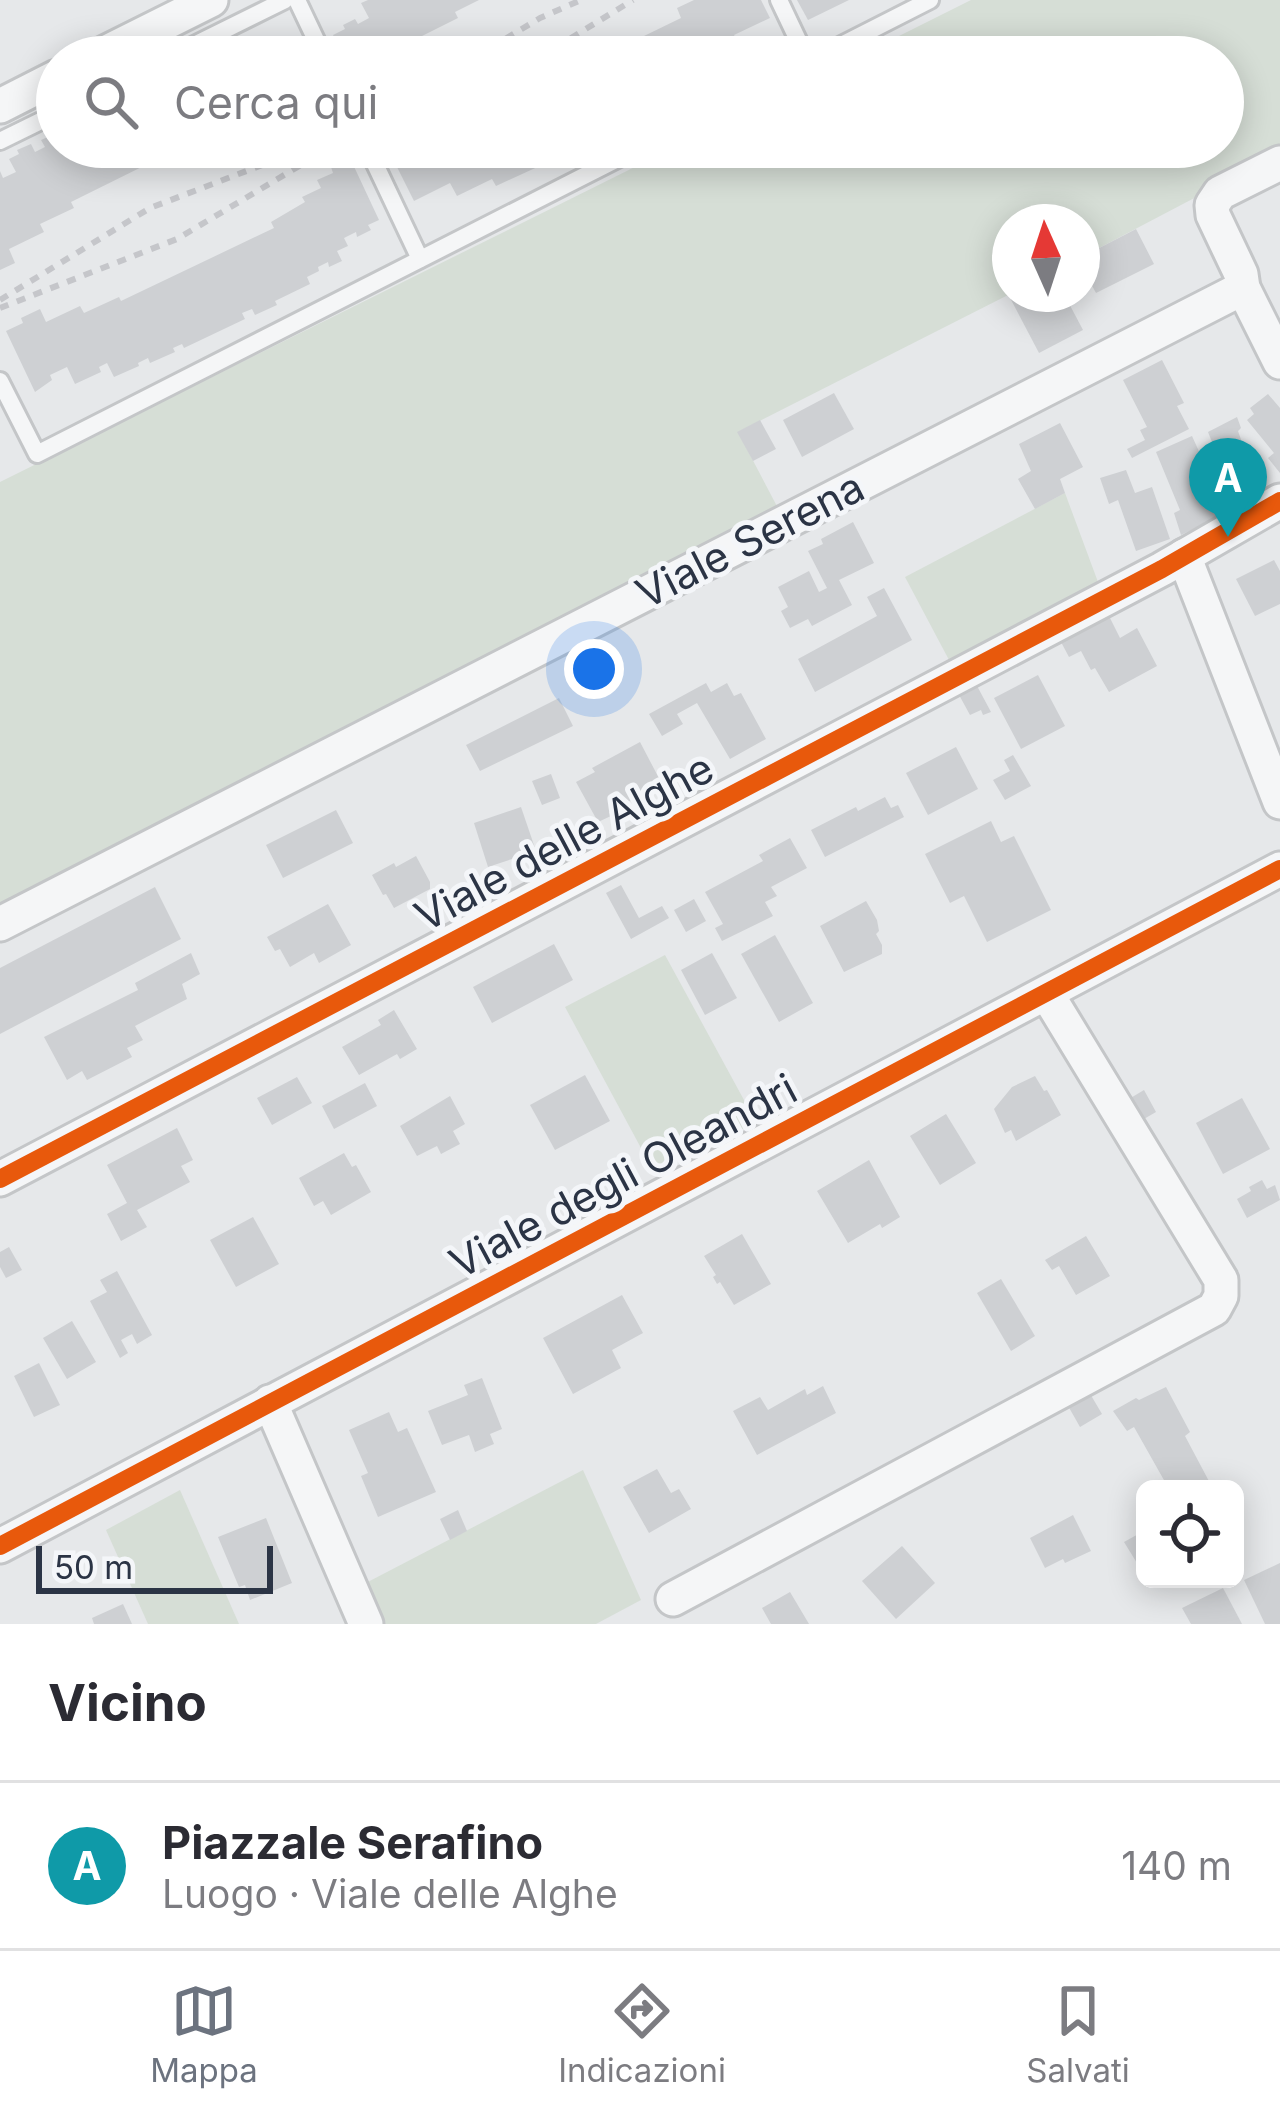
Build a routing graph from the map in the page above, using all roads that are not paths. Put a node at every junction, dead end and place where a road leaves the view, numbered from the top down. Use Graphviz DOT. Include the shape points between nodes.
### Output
graph roads {
  1 [pos="211,0"];
  2 [pos="285,0"];
  3 [pos="297,0"];
  4 [pos="779,0"];
  5 [pos="931,0"];
  6 [pos="139,36"];
  7 [pos="212,36"];
  8 [pos="314,36"];
  9 [pos="796,36"];
  10 [pos="860,36"];
  11 [pos="36,88"];
  12 [pos="0,106"];
  13 [pos="36,123"];
  14 [pos="0,141"];
  15 [pos="1280,163"];
  16 [pos="377,168"];
  17 [pos="600,168"];
  18 [pos="420,259"];
  19 [pos="1243,288"];
  20 [pos="1280,362"];
  21 [pos="0,381"];
  22 [pos="1280,501"];
  23 [pos="1173,563"];
  24 [pos="1280,802"];
  25 [pos="1280,869"];
  26 [pos="0,924"];
  27 [pos="1047,994"];
  28 [pos="0,1179"];
  29 [pos="271,1402"];
  30 [pos="0,1546"];
  31 [pos="674,1599"];
  32 [pos="366,1624"];
  1 -- 6 [label="street"];
  2 -- 7 [label="lane"];
  3 -- 8 [label="lane"];
  4 -- 9 [label="lane"];
  5 -- 10 [label="lane"];
  11 -- 12 [label="street"];
  13 -- 14 [label="lane"];
  15 -- 19 [label="street" via="1220,193 1212,205"];
  16 -- 18 [label="lane"];
  17 -- 18 [label="lane"];
  18 -- 21 [label="lane" via="37,454"];
  19 -- 20 [label="street"];
  19 -- 26 [label="street, Viale Serena"];
  22 -- 23 [label="street, Viale delle Alghe"];
  23 -- 24 [label="street"];
  23 -- 28 [label="street, Viale delle Alghe"];
  25 -- 27 [label="street, Viale degli Oleandri"];
  27 -- 29 [label="street, Viale degli Oleandri"];
  27 -- 31 [label="street" via="1221,1280 1214,1309"];
  29 -- 30 [label="street, Viale degli Oleandri"];
  29 -- 32 [label="street"];
}
